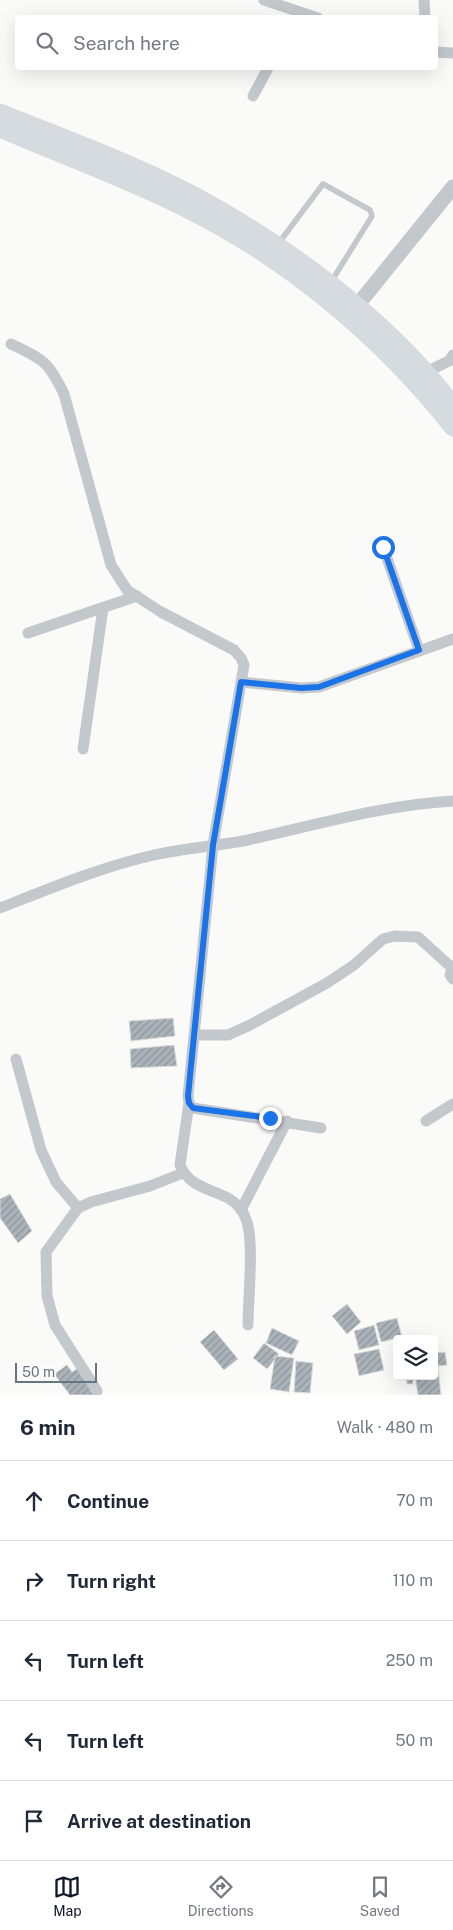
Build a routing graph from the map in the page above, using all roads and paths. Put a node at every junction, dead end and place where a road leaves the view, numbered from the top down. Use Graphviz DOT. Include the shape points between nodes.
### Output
graph roads {
  1 [pos="264,0"];
  2 [pos="424,0"];
  3 [pos="295,15"];
  4 [pos="425,15"];
  5 [pos="438,52"];
  6 [pos="453,53"];
  7 [pos="267,70"];
  8 [pos="254,96"];
  9 [pos="0,113"];
  10 [pos="0,128"];
  11 [pos="453,187"];
  12 [pos="277,246"];
  13 [pos="329,284"];
  14 [pos="356,307"];
  15 [pos="11,344"];
  16 [pos="453,355"];
  17 [pos="424,372"];
  18 [pos="450,397"];
  19 [pos="453,427"];
  20 [pos="383,547"];
  21 [pos="137,596"];
  22 [pos="102,608"];
  23 [pos="28,633"];
  24 [pos="453,639"];
  25 [pos="419,650"];
  26 [pos="241,682"];
  27 [pos="82,749"];
  28 [pos="453,801"];
  29 [pos="213,845"];
  30 [pos="0,908"];
  31 [pos="452,966"];
  32 [pos="453,979"];
  33 [pos="194,1035"];
  34 [pos="16,1059"];
  35 [pos="189,1103"];
  36 [pos="453,1104"];
  37 [pos="287,1121"];
  38 [pos="426,1121"];
  39 [pos="321,1128"];
  40 [pos="183,1173"];
  41 [pos="78,1208"];
  42 [pos="241,1210"];
  43 [pos="248,1325"];
  44 [pos="97,1391"];
  1 -- 3 [label="street"];
  2 -- 4 [label="street"];
  5 -- 6 [label="street"];
  7 -- 8 [label="street"];
  9 -- 12 [label="main road" via="191,194"];
  10 -- 19 [label="main road" via="155,193 246,242 350,319"];
  11 -- 14 [label="street"];
  12 -- 13 [label="main road"];
  12 -- 13 [label="lane" via="323,184 370,210 372,216"];
  13 -- 14 [label="main road"];
  14 -- 17 [label="main road"];
  15 -- 21 [label="street" via="38,357 52,369 64,394 111,565 127,590"];
  16 -- 17 [label="street"];
  17 -- 18 [label="main road"];
  20 -- 25 [label="street"];
  21 -- 22 [label="street"];
  21 -- 26 [label="street" via="234,650 244,665"];
  22 -- 23 [label="street"];
  22 -- 27 [label="street"];
  24 -- 25 [label="street"];
  25 -- 26 [label="street" via="319,687"];
  26 -- 29 [label="street"];
  28 -- 29 [label="street" via="339,818"];
  29 -- 30 [label="street" via="154,855 87,874"];
  29 -- 33 [label="street"];
  31 -- 32 [label="street" via="450,975"];
  31 -- 33 [label="street" via="418,937 383,939 354,965 327,983 250,1025 228,1035"];
  33 -- 35 [label="street"];
  34 -- 41 [label="street" via="41,1150 56,1182"];
  35 -- 37 [label="street" via="193,1108"];
  35 -- 40 [label="street" via="180,1165"];
  36 -- 38 [label="street"];
  37 -- 39 [label="street"];
  37 -- 42 [label="street"];
  40 -- 41 [label="street"];
  40 -- 42 [label="street" via="194,1184 229,1198"];
  41 -- 44 [label="street" via="46,1252 47,1296 55,1325"];
  42 -- 43 [label="street" via="247,1223"];
}
